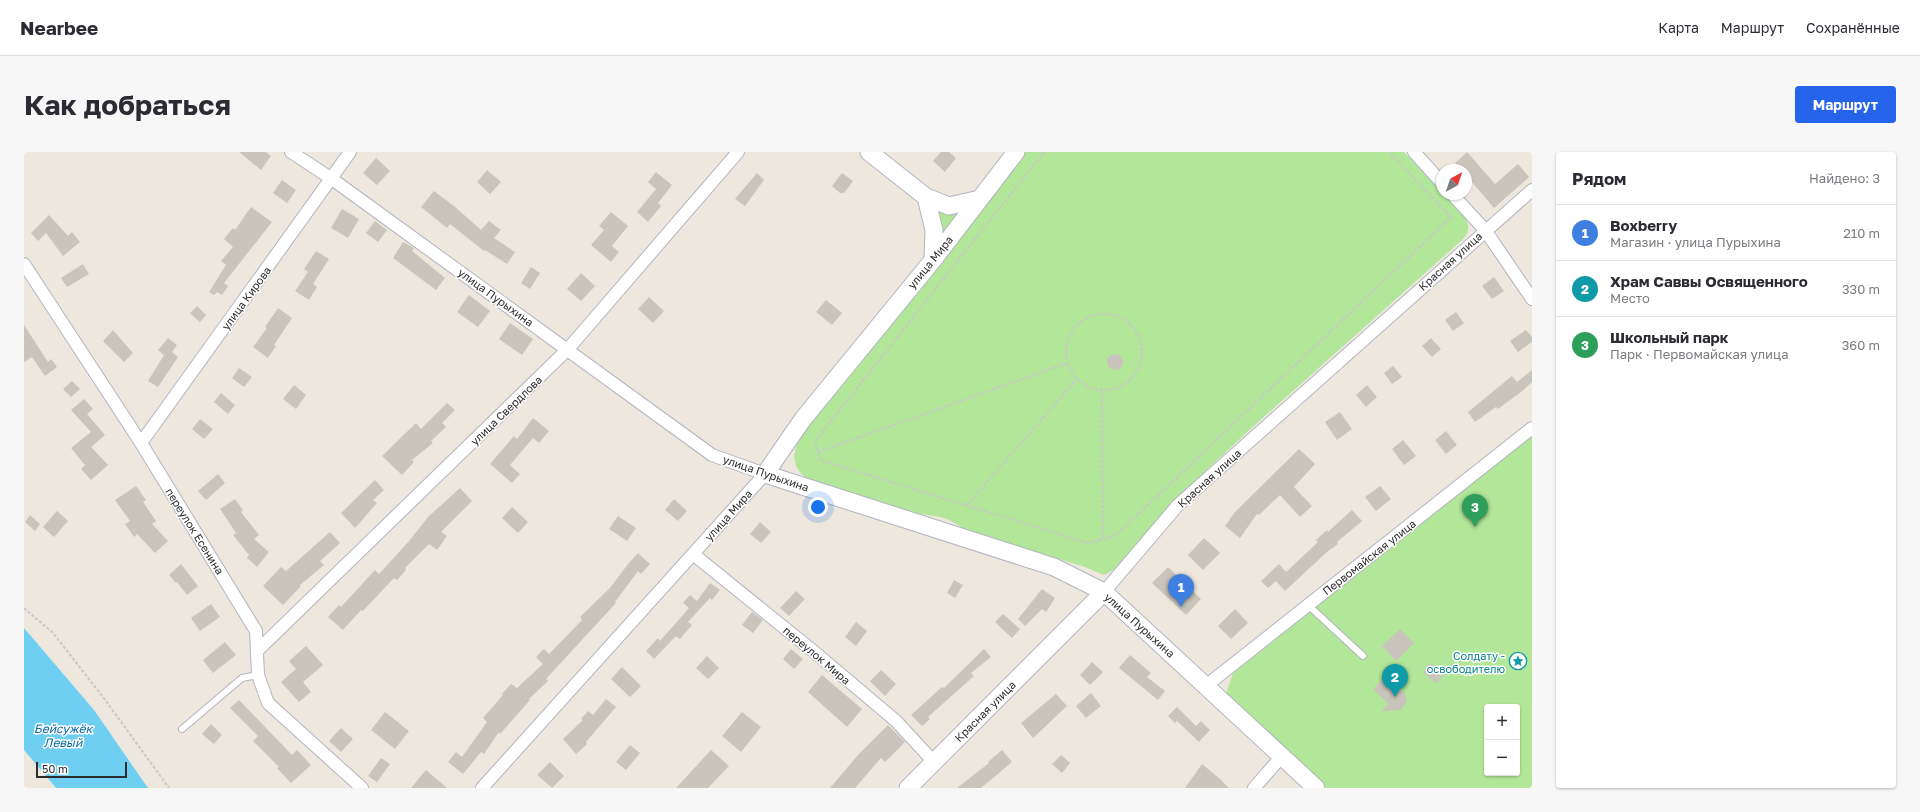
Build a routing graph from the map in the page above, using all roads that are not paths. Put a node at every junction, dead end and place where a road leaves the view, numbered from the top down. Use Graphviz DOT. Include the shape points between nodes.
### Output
graph roads {
  1 [pos="291,152"];
  2 [pos="350,152"];
  3 [pos="738,152"];
  4 [pos="869,152"];
  5 [pos="1016,152"];
  6 [pos="1414,152"];
  7 [pos="1436,176"];
  8 [pos="332,179"];
  9 [pos="1532,190"];
  10 [pos="926,197"];
  11 [pos="980,199"];
  12 [pos="1458,200"];
  13 [pos="1485,230"];
  14 [pos="933,260"];
  15 [pos="24,264"];
  16 [pos="1532,299"];
  17 [pos="568,349"];
  18 [pos="1532,428"];
  19 [pos="141,443"];
  20 [pos="765,474"];
  21 [pos="693,554"];
  22 [pos="1104,592"];
  23 [pos="1308,605"];
  24 [pos="257,651"];
  25 [pos="1363,656"];
  26 [pos="258,675"];
  27 [pos="1207,685"];
  28 [pos="182,729"];
  29 [pos="1282,756"];
  30 [pos="934,762"];
  31 [pos="362,788"];
  32 [pos="482,788"];
  33 [pos="908,788"];
  34 [pos="1254,788"];
  35 [pos="1316,788"];
  1 -- 8 [label="street, улица Пурыхина"];
  2 -- 8 [label="street, улица Кирова"];
  3 -- 17 [label="street, улица Свердлова"];
  4 -- 10 [label="street"];
  5 -- 11 [label="street, улица Мира"];
  6 -- 7 [label="street"];
  8 -- 17 [label="street, улица Пурыхина"];
  8 -- 19 [label="street, улица Кирова"];
  9 -- 13 [label="street, Красная улица"];
  10 -- 11 [label="street" via="949,206"];
  10 -- 14 [label="street" via="934,230"];
  11 -- 14 [label="street, улица Мира"];
  12 -- 13 [label="street"];
  13 -- 16 [label="street"];
  13 -- 22 [label="street, Красная улица" via="1178,505"];
  14 -- 20 [label="street, улица Мира" via="802,419"];
  15 -- 19 [label="street, переулок Есенина"];
  17 -- 20 [label="street, улица Пурыхина" via="712,455"];
  17 -- 24 [label="street, улица Свердлова"];
  18 -- 23 [label="street, Первомайская улица"];
  19 -- 24 [label="street, переулок Есенина" via="256,631"];
  20 -- 21 [label="street, улица Мира"];
  20 -- 22 [label="street, улица Пурыхина" via="1054,566"];
  21 -- 30 [label="street, переулок Мира" via="896,721"];
  21 -- 32 [label="street, улица Мира"];
  22 -- 27 [label="street, улица Пурыхина"];
  22 -- 30 [label="street, Красная улица"];
  23 -- 25 [label="lane"];
  23 -- 27 [label="street, Первомайская улица"];
  24 -- 26 [label="street, переулок Есенина"];
  26 -- 28 [label="lane" via="242,678"];
  26 -- 31 [label="street, переулок Есенина" via="268,703"];
  27 -- 29 [label="street, улица Пурыхина"];
  29 -- 34 [label="street"];
  29 -- 35 [label="street, улица Пурыхина"];
  30 -- 33 [label="street, Красная улица"];
}
